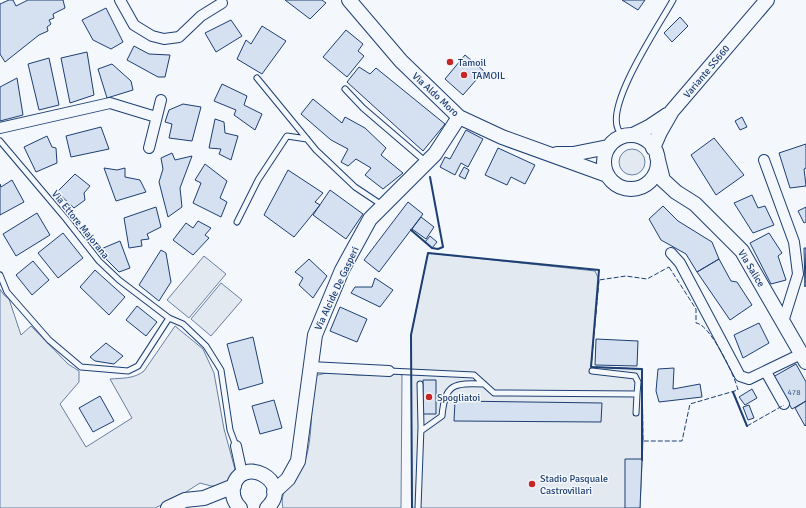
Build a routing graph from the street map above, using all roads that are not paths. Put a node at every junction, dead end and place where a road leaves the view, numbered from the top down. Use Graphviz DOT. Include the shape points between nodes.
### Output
graph roads {
  1 [pos="120,0"];
  2 [pos="349,0"];
  3 [pos="673,0"];
  4 [pos="767,0"];
  5 [pos="222,3"];
  6 [pos="257,78"];
  7 [pos="345,89"];
  8 [pos="161,100"];
  9 [pos="672,111"];
  10 [pos="459,116"];
  11 [pos="156,117"];
  12 [pos="0,128"];
  13 [pos="628,135"];
  14 [pos="307,138"];
  15 [pos="0,141"];
  16 [pos="608,147"];
  17 [pos="149,148"];
  18 [pos="655,152"];
  19 [pos="548,154"];
  20 [pos="764,160"];
  21 [pos="427,163"];
  22 [pos="607,175"];
  23 [pos="646,184"];
  24 [pos="676,192"];
  25 [pos="383,206"];
  26 [pos="237,222"];
  27 [pos="671,253"];
  28 [pos="0,275"];
  29 [pos="169,318"];
  30 [pos="783,322"];
  31 [pos="804,358"];
  32 [pos="310,367"];
  33 [pos="389,371"];
  34 [pos="592,371"];
  35 [pos="766,372"];
  36 [pos="420,384"];
  37 [pos="485,384"];
  38 [pos="637,394"];
  39 [pos="784,404"];
  40 [pos="636,413"];
  41 [pos="421,431"];
  42 [pos="236,446"];
  43 [pos="253,471"];
  44 [pos="237,481"];
  45 [pos="272,497"];
  46 [pos="204,498"];
  47 [pos="168,508"];
  48 [pos="240,508"];
  49 [pos="418,508"];
  1 -- 5 [label="street" via="134,25 152,36 164,39 179,37 201,16"];
  2 -- 10 [label="main road, Via Aldo Moro" via="401,61"];
  3 -- 13 [label="lane" via="625,86 616,119 618,129"];
  4 -- 9 [label="main road, Variante SS660"];
  6 -- 14 [label="lane"];
  7 -- 21 [label="lane" via="363,108"];
  8 -- 11 [label="street"];
  9 -- 13 [label="main road" via="649,127"];
  9 -- 18 [label="main road, Variante SS660" via="660,132"];
  10 -- 19 [label="main road, Via Aldo Moro" via="502,137"];
  10 -- 21 [label="main road, Via Alcide De Gasperi" via="436,154"];
  11 -- 12 [label="street" via="110,103"];
  11 -- 17 [label="street"];
  13 -- 16 [label="main road" via="615,140"];
  13 -- 18 [label="main road" via="644,139"];
  14 -- 25 [label="lane" via="355,186"];
  14 -- 26 [label="lane" via="287,136 258,180"];
  15 -- 29 [label="lane, Via Ettore Majorana" via="99,262"];
  16 -- 19 [label="main road, Via Aldo Moro" via="573,154"];
  16 -- 22 [label="main road" via="604,161"];
  18 -- 23 [label="main road" via="656,172"];
  18 -- 24 [label="main road" via="663,180"];
  19 -- 22 [label="main road, Via Aldo Moro"];
  20 -- 30 [label="street" via="794,242 798,274"];
  21 -- 25 [label="main road, Via Alcide De Gasperi"];
  22 -- 23 [label="main road" via="625,188 632,189"];
  23 -- 24 [label="main road"];
  24 -- 30 [label="main road, Via Salice" via="695,204 742,251"];
  25 -- 32 [label="main road, Via Alcide De Gasperi" via="370,219 342,270 315,335"];
  27 -- 35 [label="street" via="680,263 740,376 749,379"];
  28 -- 29 [label="lane" via="7,292 43,334 81,367 128,371 138,366"];
  29 -- 42 [label="lane, Via Ettore Majorana" via="183,324 206,346 221,370 230,430"];
  30 -- 31 [label="main road, Via Salice"];
  31 -- 35 [label="street"];
  32 -- 33 [label="street"];
  32 -- 45 [label="main road, Via Alcide De Gasperi" via="298,461 284,473"];
  33 -- 37 [label="lane" via="474,376"];
  34 -- 38 [label="lane" via="634,376 638,382"];
  35 -- 39 [label="street"];
  36 -- 41 [label="lane"];
  37 -- 38 [label="lane" via="494,393"];
  37 -- 41 [label="lane" via="462,383 447,390 443,398 442,416"];
  38 -- 40 [label="lane"];
  41 -- 49 [label="lane"];
  42 -- 43 [label="street" via="247,466"];
  42 -- 44 [label="street" via="241,469"];
  43 -- 44 [label="main road"];
  43 -- 45 [label="main road" via="266,475"];
  44 -- 46 [label="main road"];
  44 -- 48 [label="main road" via="233,497"];
  46 -- 47 [label="main road" via="185,500"];
  46 -- 48 [label="main road"];
}
